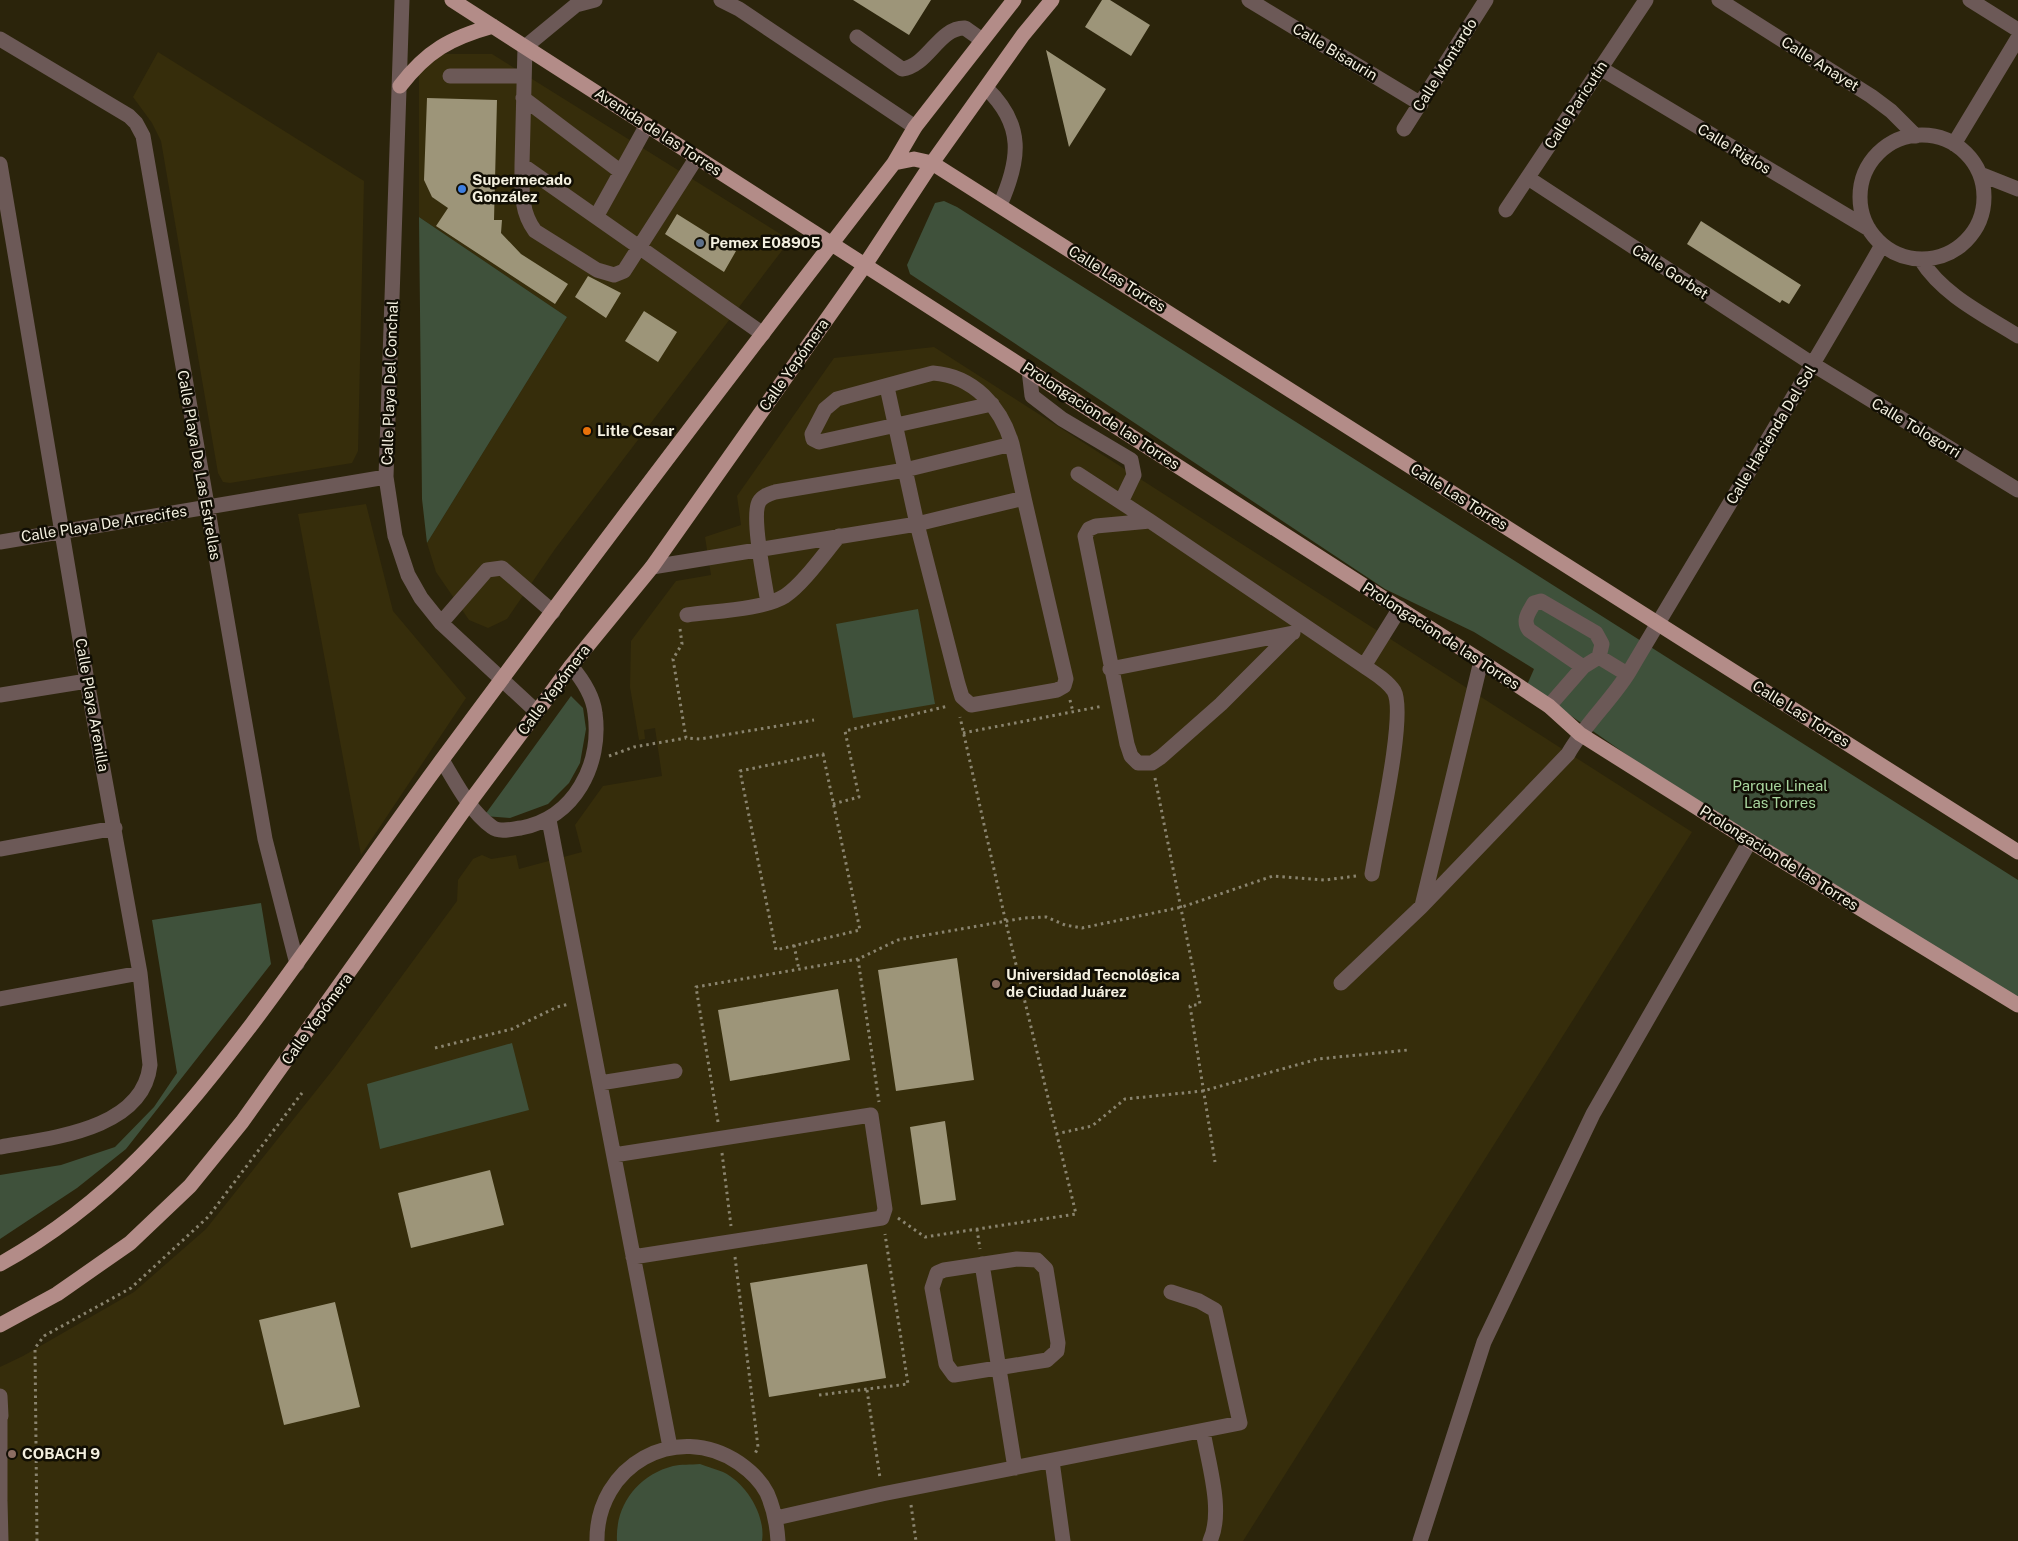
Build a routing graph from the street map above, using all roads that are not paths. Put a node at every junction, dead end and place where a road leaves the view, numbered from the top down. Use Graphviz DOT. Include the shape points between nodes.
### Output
graph roads {
  1 [pos="402,0"];
  2 [pos="452,0"];
  3 [pos="595,0"];
  4 [pos="721,0"];
  5 [pos="1014,0"];
  6 [pos="1052,0"];
  7 [pos="1248,0"];
  8 [pos="1486,0"];
  9 [pos="1646,0"];
  10 [pos="1719,0"];
  11 [pos="1970,0"];
  12 [pos="493,26"];
  13 [pos="2018,30"];
  14 [pos="857,37"];
  15 [pos="2018,38"];
  16 [pos="0,39"];
  17 [pos="982,40"];
  18 [pos="525,47"];
  19 [pos="1600,68"];
  20 [pos="450,76"];
  21 [pos="524,76"];
  22 [pos="400,86"];
  23 [pos="986,88"];
  24 [pos="524,98"];
  25 [pos="1421,104"];
  26 [pos="647,125"];
  27 [pos="915,127"];
  28 [pos="1404,129"];
  29 [pos="1916,136"];
  30 [pos="1954,144"];
  31 [pos="696,157"];
  32 [pos="894,163"];
  33 [pos="932,163"];
  34 [pos="0,164"];
  35 [pos="522,165"];
  36 [pos="622,172"];
  37 [pos="1980,174"];
  38 [pos="1528,178"];
  39 [pos="2018,188"];
  40 [pos="1000,205"];
  41 [pos="1506,210"];
  42 [pos="596,217"];
  43 [pos="1869,229"];
  44 [pos="6,234"];
  45 [pos="832,243"];
  46 [pos="1882,245"];
  47 [pos="640,247"];
  48 [pos="1921,260"];
  49 [pos="865,265"];
  50 [pos="764,334"];
  51 [pos="2018,336"];
  52 [pos="1814,365"];
  53 [pos="1029,370"];
  54 [pos="887,387"];
  55 [pos="992,404"];
  56 [pos="895,426"];
  57 [pos="1012,444"];
  58 [pos="905,470"];
  59 [pos="1078,474"];
  60 [pos="386,477"];
  61 [pos="2018,490"];
  62 [pos="1024,498"];
  63 [pos="1121,502"];
  64 [pos="206,508"];
  65 [pos="1150,521"];
  66 [pos="918,524"];
  67 [pos="62,530"];
  68 [pos="839,536"];
  69 [pos="0,542"];
  70 [pos="759,549"];
  71 [pos="652,567"];
  72 [pos="768,603"];
  73 [pos="1400,608"];
  74 [pos="553,612"];
  75 [pos="687,615"];
  76 [pos="1656,622"];
  77 [pos="441,624"];
  78 [pos="1310,630"];
  79 [pos="1292,634"];
  80 [pos="1599,657"];
  81 [pos="1481,660"];
  82 [pos="572,666"];
  83 [pos="1364,666"];
  84 [pos="1582,668"];
  85 [pos="1110,669"];
  86 [pos="1628,674"];
  87 [pos="502,679"];
  88 [pos="87,680"];
  89 [pos="0,695"];
  90 [pos="1549,706"];
  91 [pos="537,712"];
  92 [pos="1580,734"];
  93 [pos="442,760"];
  94 [pos="469,803"];
  95 [pos="549,820"];
  96 [pos="115,828"];
  97 [pos="1750,842"];
  98 [pos="0,849"];
  99 [pos="2018,852"];
  100 [pos="1372,874"];
  101 [pos="1421,907"];
  102 [pos="297,964"];
  103 [pos="140,973"];
  104 [pos="1340,983"];
  105 [pos="0,999"];
  106 [pos="2018,1005"];
  107 [pos="675,1071"];
  108 [pos="600,1083"];
  109 [pos="0,1147"];
  110 [pos="614,1155"];
  111 [pos="633,1257"];
  112 [pos="0,1264"];
  113 [pos="982,1264"];
  114 [pos="1171,1292"];
  115 [pos="0,1325"];
  116 [pos="999,1369"];
  117 [pos="0,1396"];
  118 [pos="0,1416"];
  119 [pos="1203,1431"];
  120 [pos="670,1447"];
  121 [pos="1052,1461"];
  122 [pos="1015,1468"];
  123 [pos="0,1501"];
  124 [pos="776,1518"];
  125 [pos="1,1541"];
  126 [pos="597,1541"];
  127 [pos="778,1541"];
  128 [pos="1063,1541"];
  129 [pos="1210,1541"];
  130 [pos="1420,1541"];
  1 -- 22 [label="street, Calle Playa Del Conchal"];
  2 -- 12 [label="main road, Avenida de las Torres"];
  3 -- 18 [label="street" via="576,5"];
  4 -- 27 [label="street"];
  5 -- 17 [label="main road"];
  6 -- 23 [label="main road, Calle Yepómera"];
  7 -- 25 [label="street, Calle Bisaurin"];
  8 -- 25 [label="street, Calle Montardo"];
  9 -- 19 [label="street, Calle Paricutín"];
  10 -- 29 [label="street, Calle Anayet" via="1871,96"];
  11 -- 13 [label="street"];
  12 -- 18 [label="main road, Avenida de las Torres"];
  12 -- 22 [label="main road" via="436,49 414,68"];
  14 -- 17 [label="street" via="902,69 914,65 953,30 965,28"];
  15 -- 30 [label="street"];
  16 -- 64 [label="street, Calle Playa De Las Estrellas" via="129,116 141,129"];
  17 -- 27 [label="main road"];
  18 -- 21 [label="street"];
  18 -- 26 [label="main road, Avenida de las Torres"];
  19 -- 38 [label="street, Calle Paricutín"];
  19 -- 43 [label="street, Calle Riglos"];
  20 -- 21 [label="street"];
  21 -- 24 [label="street"];
  22 -- 60 [label="street, Calle Playa Del Conchal"];
  23 -- 33 [label="main road, Calle Yepómera"];
  23 -- 40 [label="street" via="1000,101 1009,119 1016,154 1013,175"];
  24 -- 35 [label="street"];
  24 -- 36 [label="street"];
  25 -- 28 [label="street, Calle Montardo"];
  26 -- 31 [label="main road, Avenida de las Torres"];
  26 -- 36 [label="street"];
  27 -- 32 [label="main road"];
  29 -- 30 [label="street" via="1936,137"];
  29 -- 43 [label="street" via="1896,141 1880,152 1867,168 1861,202"];
  30 -- 37 [label="street" via="1969,157"];
  31 -- 45 [label="main road, Avenida de las Torres"];
  31 -- 47 [label="street"];
  32 -- 33 [label="main road, Calle Las Torres" via="914,159"];
  32 -- 45 [label="main road"];
  33 -- 40 [label="main road, Calle Las Torres"];
  33 -- 49 [label="main road, Calle Yepómera"];
  34 -- 44 [label="street, Calle Playa Arenilla"];
  35 -- 42 [label="street"];
  35 -- 47 [label="street" via="522,201 529,223 541,236 607,275 624,271"];
  36 -- 42 [label="street"];
  37 -- 39 [label="street"];
  37 -- 48 [label="street" via="1984,193 1982,213 1974,232 1960,247 1942,257"];
  38 -- 41 [label="street, Calle Paricutín"];
  38 -- 52 [label="street, Calle Gorbet"];
  40 -- 76 [label="main road, Calle Las Torres"];
  42 -- 47 [label="street"];
  43 -- 46 [label="street"];
  44 -- 67 [label="street, Calle Playa Arenilla"];
  45 -- 49 [label="main road, Avenida de las Torres"];
  45 -- 50 [label="main road"];
  46 -- 48 [label="street" via="1900,256"];
  46 -- 52 [label="street, Calle Hacienda Del Sol"];
  47 -- 50 [label="street"];
  48 -- 51 [label="street" via="1943,287"];
  49 -- 53 [label="main road, Prolongacion de las Torres"];
  49 -- 71 [label="main road, Calle Yepómera"];
  50 -- 74 [label="main road"];
  52 -- 61 [label="street, Calle Tologorri"];
  52 -- 76 [label="street, Calle Hacienda Del Sol"];
  53 -- 63 [label="street" via="1032,396 1062,419 1131,460 1134,475"];
  53 -- 73 [label="main road, Prolongacion de las Torres"];
  54 -- 55 [label="street" via="933,373 948,374 965,381"];
  54 -- 56 [label="street"];
  54 -- 56 [label="street" via="829,403 812,434 813,440 819,442"];
  55 -- 56 [label="street"];
  55 -- 57 [label="street" via="1007,426"];
  56 -- 58 [label="street"];
  57 -- 58 [label="street"];
  57 -- 62 [label="street"];
  58 -- 66 [label="street"];
  58 -- 70 [label="street" via="775,492 762,497 756,508"];
  59 -- 63 [label="street"];
  60 -- 64 [label="street, Calle Playa De Arrecifes"];
  60 -- 77 [label="street, Calle Playa Del Conchal" via="395,536 408,575"];
  62 -- 66 [label="street"];
  62 -- 66 [label="street" via="1066,679 1064,686 1047,692 976,706 961,703"];
  63 -- 65 [label="street"];
  64 -- 67 [label="street, Calle Playa De Arrecifes"];
  64 -- 102 [label="street, Calle Playa De Las Estrellas" via="264,839"];
  65 -- 78 [label="street"];
  65 -- 85 [label="street" via="1096,526 1085,536"];
  66 -- 68 [label="street"];
  67 -- 69 [label="street, Calle Playa De Arrecifes"];
  67 -- 88 [label="street, Calle Playa Arenilla"];
  68 -- 70 [label="street"];
  68 -- 72 [label="street" via="798,585"];
  70 -- 71 [label="street"];
  70 -- 72 [label="street"];
  71 -- 82 [label="main road, Calle Yepómera"];
  72 -- 75 [label="street"];
  73 -- 81 [label="main road, Prolongacion de las Torres"];
  73 -- 83 [label="street"];
  74 -- 77 [label="street" via="502,568 493,568 487,570"];
  74 -- 87 [label="main road"];
  76 -- 86 [label="street, Calle Hacienda Del Sol"];
  76 -- 99 [label="main road, Calle Las Torres"];
  77 -- 87 [label="street, Calle Playa Del Conchal"];
  78 -- 79 [label="street"];
  78 -- 83 [label="street"];
  79 -- 85 [label="street"];
  79 -- 85 [label="street" via="1220,704 1152,763 1138,763 1131,756"];
  80 -- 84 [label="street"];
  80 -- 84 [label="street" via="1602,644 1596,633 1545,602 1534,603 1526,617 1527,626"];
  80 -- 86 [label="street"];
  81 -- 90 [label="main road, Prolongacion de las Torres"];
  81 -- 101 [label="street"];
  82 -- 91 [label="main road, Calle Yepómera"];
  82 -- 95 [label="street" via="583,680 595,711 594,761 570,801"];
  83 -- 100 [label="street" via="1394,691 1398,704"];
  84 -- 90 [label="street"];
  86 -- 92 [label="street, Calle Hacienda Del Sol"];
  87 -- 91 [label="street, Calle Playa Del Conchal"];
  87 -- 93 [label="main road"];
  88 -- 89 [label="street"];
  88 -- 96 [label="street, Calle Playa Arenilla"];
  90 -- 92 [label="main road, Prolongacion de las Torres"];
  91 -- 94 [label="main road, Calle Yepómera"];
  92 -- 97 [label="main road, Prolongacion de las Torres"];
  92 -- 101 [label="street, Calle Hacienda Del Sol" via="1568,754"];
  93 -- 94 [label="street"];
  93 -- 102 [label="main road"];
  94 -- 95 [label="street" via="499,830"];
  94 -- 115 [label="main road, Calle Yepómera" via="248,1114 190,1186 130,1243 57,1294"];
  95 -- 108 [label="street"];
  96 -- 98 [label="street"];
  96 -- 103 [label="street, Calle Playa Arenilla"];
  97 -- 106 [label="main road, Prolongacion de las Torres"];
  97 -- 130 [label="street" via="1593,1114 1484,1342"];
  101 -- 104 [label="street, Calle Hacienda Del Sol"];
  102 -- 112 [label="main road" via="193,1101 154,1145 106,1191 62,1225"];
  103 -- 105 [label="street"];
  103 -- 109 [label="street, Calle Playa Arenilla" via="150,1065 149,1079 139,1092 108,1121 74,1134"];
  107 -- 108 [label="street"];
  108 -- 110 [label="street"];
  110 -- 111 [label="street"];
  110 -- 111 [label="street" via="870,1115 884,1213"];
  111 -- 120 [label="street"];
  113 -- 116 [label="street"];
  113 -- 116 [label="street" via="944,1270 938,1273 932,1288 950,1373 959,1376"];
  113 -- 116 [label="street" via="1037,1260 1048,1276 1057,1351 1047,1360"];
  114 -- 119 [label="street" via="1199,1300 1215,1310 1240,1423"];
  116 -- 122 [label="street"];
  117 -- 118 [label="street"];
  118 -- 123 [label="street"];
  119 -- 121 [label="street"];
  119 -- 129 [label="street" via="1216,1506 1216,1528"];
  120 -- 124 [label="street" via="698,1446 725,1454 748,1470 766,1492"];
  120 -- 126 [label="street" via="643,1457 621,1474 605,1498 597,1525"];
  121 -- 122 [label="street"];
  121 -- 128 [label="street"];
  122 -- 124 [label="street"];
  123 -- 125 [label="street"];
  124 -- 127 [label="street"];
}
